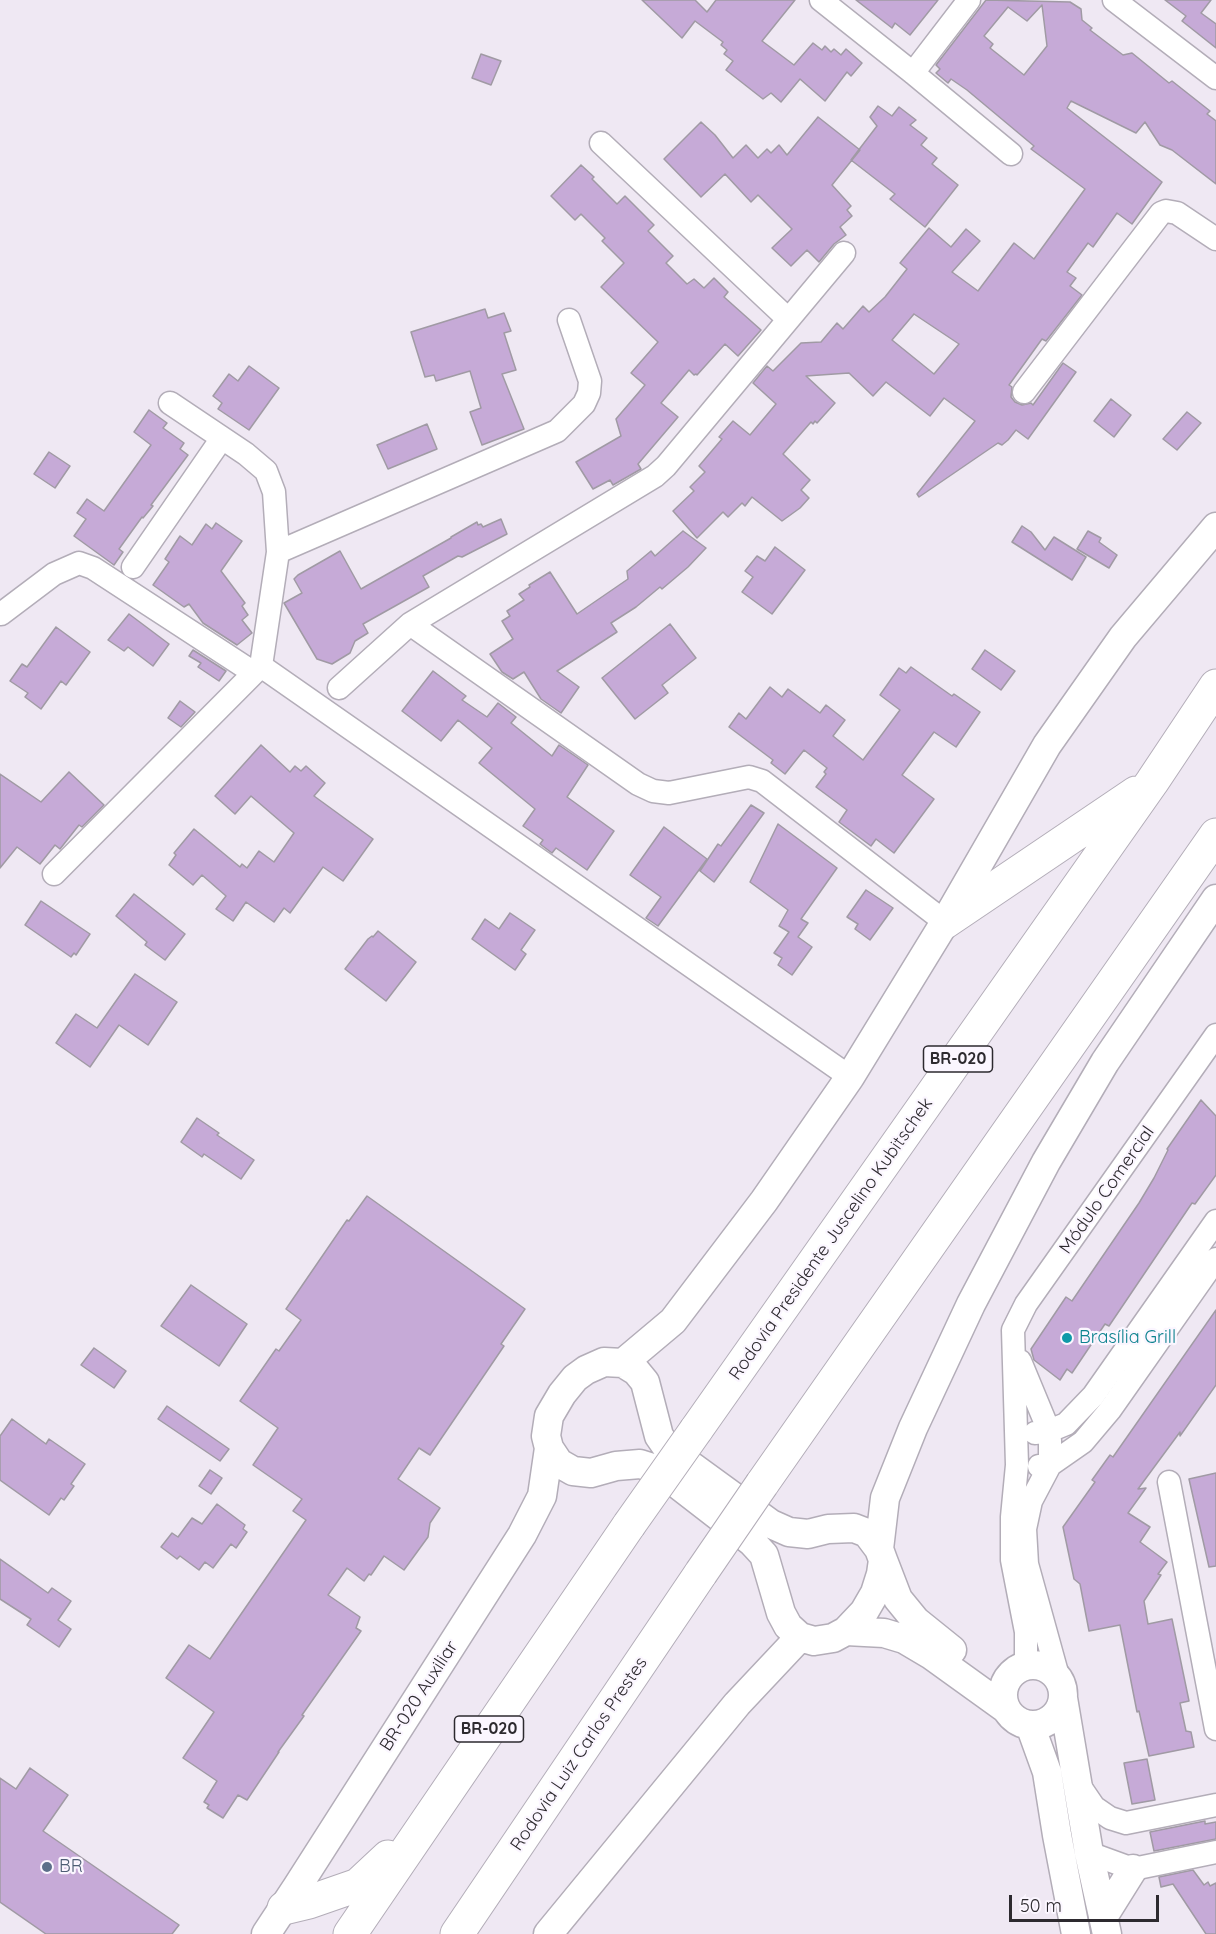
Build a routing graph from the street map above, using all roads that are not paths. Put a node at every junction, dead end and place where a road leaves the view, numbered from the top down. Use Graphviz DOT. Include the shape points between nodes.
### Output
graph roads {
  1 [pos="821,0"];
  2 [pos="969,0"];
  3 [pos="1114,0"];
  4 [pos="913,73"];
  5 [pos="1216,78"];
  6 [pos="601,143"];
  7 [pos="1011,154"];
  8 [pos="1216,239"];
  9 [pos="844,253"];
  10 [pos="788,319"];
  11 [pos="569,320"];
  12 [pos="1024,392"];
  13 [pos="170,403"];
  14 [pos="222,438"];
  15 [pos="1216,527"];
  16 [pos="278,552"];
  17 [pos="133,567"];
  18 [pos="1,614"];
  19 [pos="410,624"];
  20 [pos="257,669"];
  21 [pos="1216,686"];
  22 [pos="339,688"];
  23 [pos="1152,782"];
  24 [pos="1216,835"];
  25 [pos="54,874"];
  26 [pos="1216,898"];
  27 [pos="945,922"];
  28 [pos="1216,1035"];
  29 [pos="850,1077"];
  30 [pos="1216,1221"];
  31 [pos="1216,1259"];
  32 [pos="1015,1351"];
  33 [pos="623,1363"];
  34 [pos="1102,1403"];
  35 [pos="1048,1431"];
  36 [pos="1016,1438"];
  37 [pos="549,1448"];
  38 [pos="1017,1465"];
  39 [pos="1050,1465"];
  40 [pos="1169,1482"];
  41 [pos="881,1555"];
  42 [pos="846,1631"];
  43 [pos="800,1637"];
  44 [pos="1015,1673"];
  45 [pos="1061,1689"];
  46 [pos="1006,1709"];
  47 [pos="1030,1725"];
  48 [pos="1216,1729"];
  49 [pos="1076,1780"];
  50 [pos="1216,1804"];
  51 [pos="425,1823"];
  52 [pos="1057,1835"];
  53 [pos="1216,1852"];
  54 [pos="1089,1853"];
  55 [pos="1133,1869"];
  56 [pos="275,1921"];
  57 [pos="1105,1925"];
  58 [pos="350,1934"];
  59 [pos="457,1934"];
  60 [pos="548,1934"];
  61 [pos="1076,1934"];
  1 -- 4 [label="street"];
  2 -- 4 [label="street"];
  3 -- 5 [label="street"];
  4 -- 7 [label="street"];
  6 -- 10 [label="street"];
  8 -- 12 [label="street" via="1177,213 1161,213"];
  9 -- 10 [label="street"];
  10 -- 19 [label="street" via="655,476"];
  11 -- 16 [label="street" via="590,381 589,393 578,411 557,431"];
  13 -- 14 [label="street"];
  14 -- 16 [label="street" via="266,471 274,492"];
  14 -- 17 [label="street"];
  15 -- 27 [label="main road" via="1123,637 1047,745"];
  16 -- 20 [label="street"];
  18 -- 20 [label="street" via="54,574 79,563 93,567"];
  19 -- 22 [label="street"];
  19 -- 27 [label="street" via="653,791 669,792 749,777 762,781"];
  20 -- 25 [label="street"];
  20 -- 29 [label="street"];
  21 -- 23 [label="highway, Rodovia Presidente Juscelino Kubitschek / BR-020"];
  23 -- 27 [label="highway"];
  23 -- 51 [label="highway, Rodovia Presidente Juscelino Kubitschek / BR-020, bridge" via="629,1525"];
  24 -- 59 [label="highway, Rodovia Luiz Carlos Prestes, bridge" via="762,1484"];
  26 -- 41 [label="main road" via="1105,1062 970,1304 885,1498"];
  27 -- 29 [label="main road"];
  28 -- 32 [label="street, Módulo Comercial" via="1026,1304 1013,1330"];
  29 -- 33 [label="main road" via="764,1201 673,1321"];
  30 -- 34 [label="street"];
  31 -- 34 [label="street"];
  32 -- 35 [label="street, Módulo Comercial"];
  32 -- 36 [label="street, Módulo Comercial"];
  33 -- 37 [label="main road, BR-020 Auxiliar" via="604,1362 575,1378 549,1416"];
  33 -- 41 [label="main road" via="645,1382 658,1436 668,1449 771,1524 789,1532 808,1534 854,1528 867,1533"];
  34 -- 35 [label="street"];
  34 -- 39 [label="street" via="1083,1442"];
  35 -- 36 [label="street"];
  35 -- 39 [label="street, Módulo Comercial"];
  36 -- 38 [label="street, Módulo Comercial"];
  37 -- 43 [label="main road" via="559,1463 573,1471 591,1473 640,1464 659,1470 764,1555 780,1613"];
  37 -- 56 [label="main road, BR-020 Auxiliar" via="542,1496 522,1535"];
  38 -- 39 [label="street"];
  38 -- 44 [label="street, Módulo Comercial" via="1012,1560 1026,1632 1026,1659"];
  39 -- 45 [label="street" via="1031,1501 1025,1528 1028,1564"];
  40 -- 48 [label="street"];
  41 -- 42 [label="main road" via="875,1593"];
  41 -- 44 [label="main road" via="898,1599 916,1621 988,1674"];
  42 -- 43 [label="main road" via="814,1641"];
  42 -- 46 [label="main road" via="884,1633 903,1639 932,1655"];
  43 -- 60 [label="main road" via="737,1704"];
  44 -- 45 [label="main road" via="1032,1664 1047,1668"];
  44 -- 46 [label="main road" via="1003,1690"];
  45 -- 47 [label="main road" via="1060,1707 1055,1715"];
  45 -- 49 [label="main road"];
  46 -- 47 [label="main road" via="1012,1717"];
  47 -- 52 [label="main road" via="1047,1772"];
  49 -- 50 [label="street" via="1094,1806 1110,1818 1126,1823"];
  49 -- 54 [label="main road"];
  51 -- 56 [label="highway" via="358,1885 309,1902"];
  51 -- 58 [label="highway, BR-020"];
  52 -- 54 [label="main road"];
  52 -- 61 [label="main road"];
  53 -- 55 [label="street"];
  54 -- 55 [label="street"];
  54 -- 57 [label="main road"];
  55 -- 57 [label="main road"];
}
